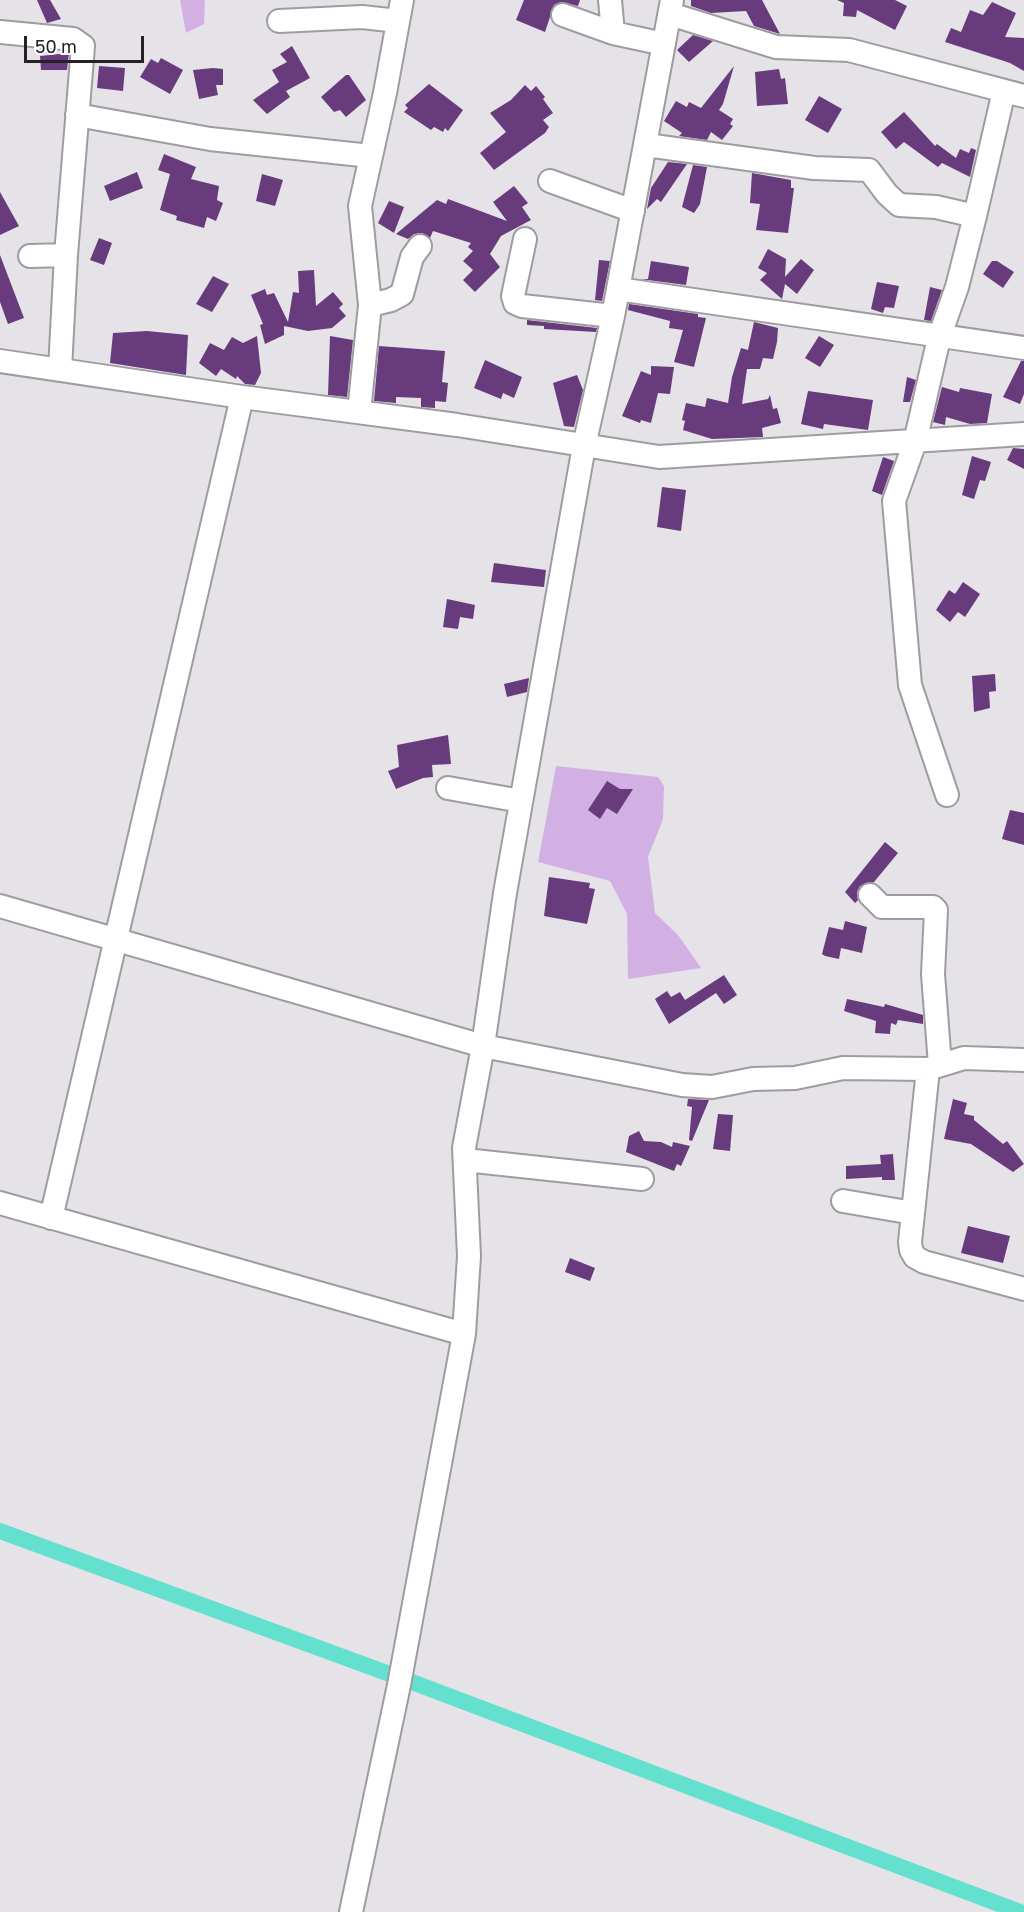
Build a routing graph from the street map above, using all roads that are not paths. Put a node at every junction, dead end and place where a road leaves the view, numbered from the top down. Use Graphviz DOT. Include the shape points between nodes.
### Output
graph roads {
  1 [pos="610,0"];
  2 [pos="671,7"];
  3 [pos="400,10"];
  4 [pos="563,15"];
  5 [pos="279,21"];
  6 [pos="0,32"];
  7 [pos="614,33"];
  8 [pos="664,44"];
  9 [pos="1014,94"];
  10 [pos="77,116"];
  11 [pos="646,145"];
  12 [pos="371,156"];
  13 [pos="550,181"];
  14 [pos="633,211"];
  15 [pos="975,216"];
  16 [pos="525,239"];
  17 [pos="420,246"];
  18 [pos="66,255"];
  19 [pos="30,256"];
  20 [pos="618,289"];
  21 [pos="370,305"];
  22 [pos="613,316"];
  23 [pos="939,338"];
  24 [pos="1024,348"];
  25 [pos="0,361"];
  26 [pos="60,370"];
  27 [pos="242,397"];
  28 [pos="359,412"];
  29 [pos="1024,434"];
  30 [pos="915,442"];
  31 [pos="584,446"];
  32 [pos="448,788"];
  33 [pos="947,795"];
  34 [pos="521,801"];
  35 [pos="870,895"];
  36 [pos="0,906"];
  37 [pos="117,940"];
  38 [pos="483,1046"];
  39 [pos="1024,1060"];
  40 [pos="934,1067"];
  41 [pos="465,1160"];
  42 [pos="642,1179"];
  43 [pos="843,1201"];
  44 [pos="0,1203"];
  45 [pos="913,1214"];
  46 [pos="51,1218"];
  47 [pos="1024,1289"];
  48 [pos="464,1334"];
  49 [pos="351,1912"];
  1 -- 7 [label="street"];
  2 -- 8 [label="street"];
  2 -- 9 [label="street" via="776,47 849,50"];
  3 -- 5 [label="street" via="362,17"];
  3 -- 12 [label="street"];
  4 -- 7 [label="street"];
  6 -- 10 [label="street" via="80,42 83,46"];
  7 -- 8 [label="street"];
  8 -- 11 [label="street"];
  9 -- 15 [label="street"];
  10 -- 12 [label="street" via="210,139"];
  10 -- 18 [label="street"];
  11 -- 14 [label="street"];
  11 -- 15 [label="street" via="814,168 869,171 899,205 936,207"];
  12 -- 21 [label="street" via="360,206"];
  13 -- 14 [label="street"];
  14 -- 20 [label="street"];
  15 -- 23 [label="street"];
  16 -- 22 [label="street" via="513,296 515,303"];
  17 -- 21 [label="street" via="413,254 402,294"];
  18 -- 19 [label="street"];
  18 -- 26 [label="street"];
  20 -- 22 [label="street"];
  20 -- 23 [label="street"];
  21 -- 28 [label="street"];
  22 -- 31 [label="street"];
  23 -- 24 [label="street"];
  23 -- 30 [label="street"];
  25 -- 26 [label="street"];
  26 -- 27 [label="street"];
  27 -- 28 [label="street"];
  27 -- 37 [label="street"];
  28 -- 31 [label="street"];
  29 -- 30 [label="street"];
  30 -- 31 [label="street" via="659,457"];
  30 -- 33 [label="street" via="894,501 909,674"];
  31 -- 34 [label="street"];
  32 -- 34 [label="street"];
  34 -- 38 [label="street"];
  35 -- 40 [label="street" via="882,908 936,910"];
  36 -- 37 [label="street"];
  37 -- 38 [label="street"];
  37 -- 46 [label="street"];
  38 -- 40 [label="street" via="682,1085 712,1087 753,1078 795,1078 843,1068"];
  38 -- 41 [label="street"];
  39 -- 40 [label="street" via="964,1058"];
  40 -- 45 [label="street"];
  41 -- 42 [label="street"];
  41 -- 48 [label="street" via="469,1256"];
  43 -- 45 [label="street"];
  44 -- 46 [label="street"];
  45 -- 47 [label="street" via="910,1242 915,1257"];
  46 -- 48 [label="street"];
  48 -- 49 [label="street" via="400,1677"];
}
